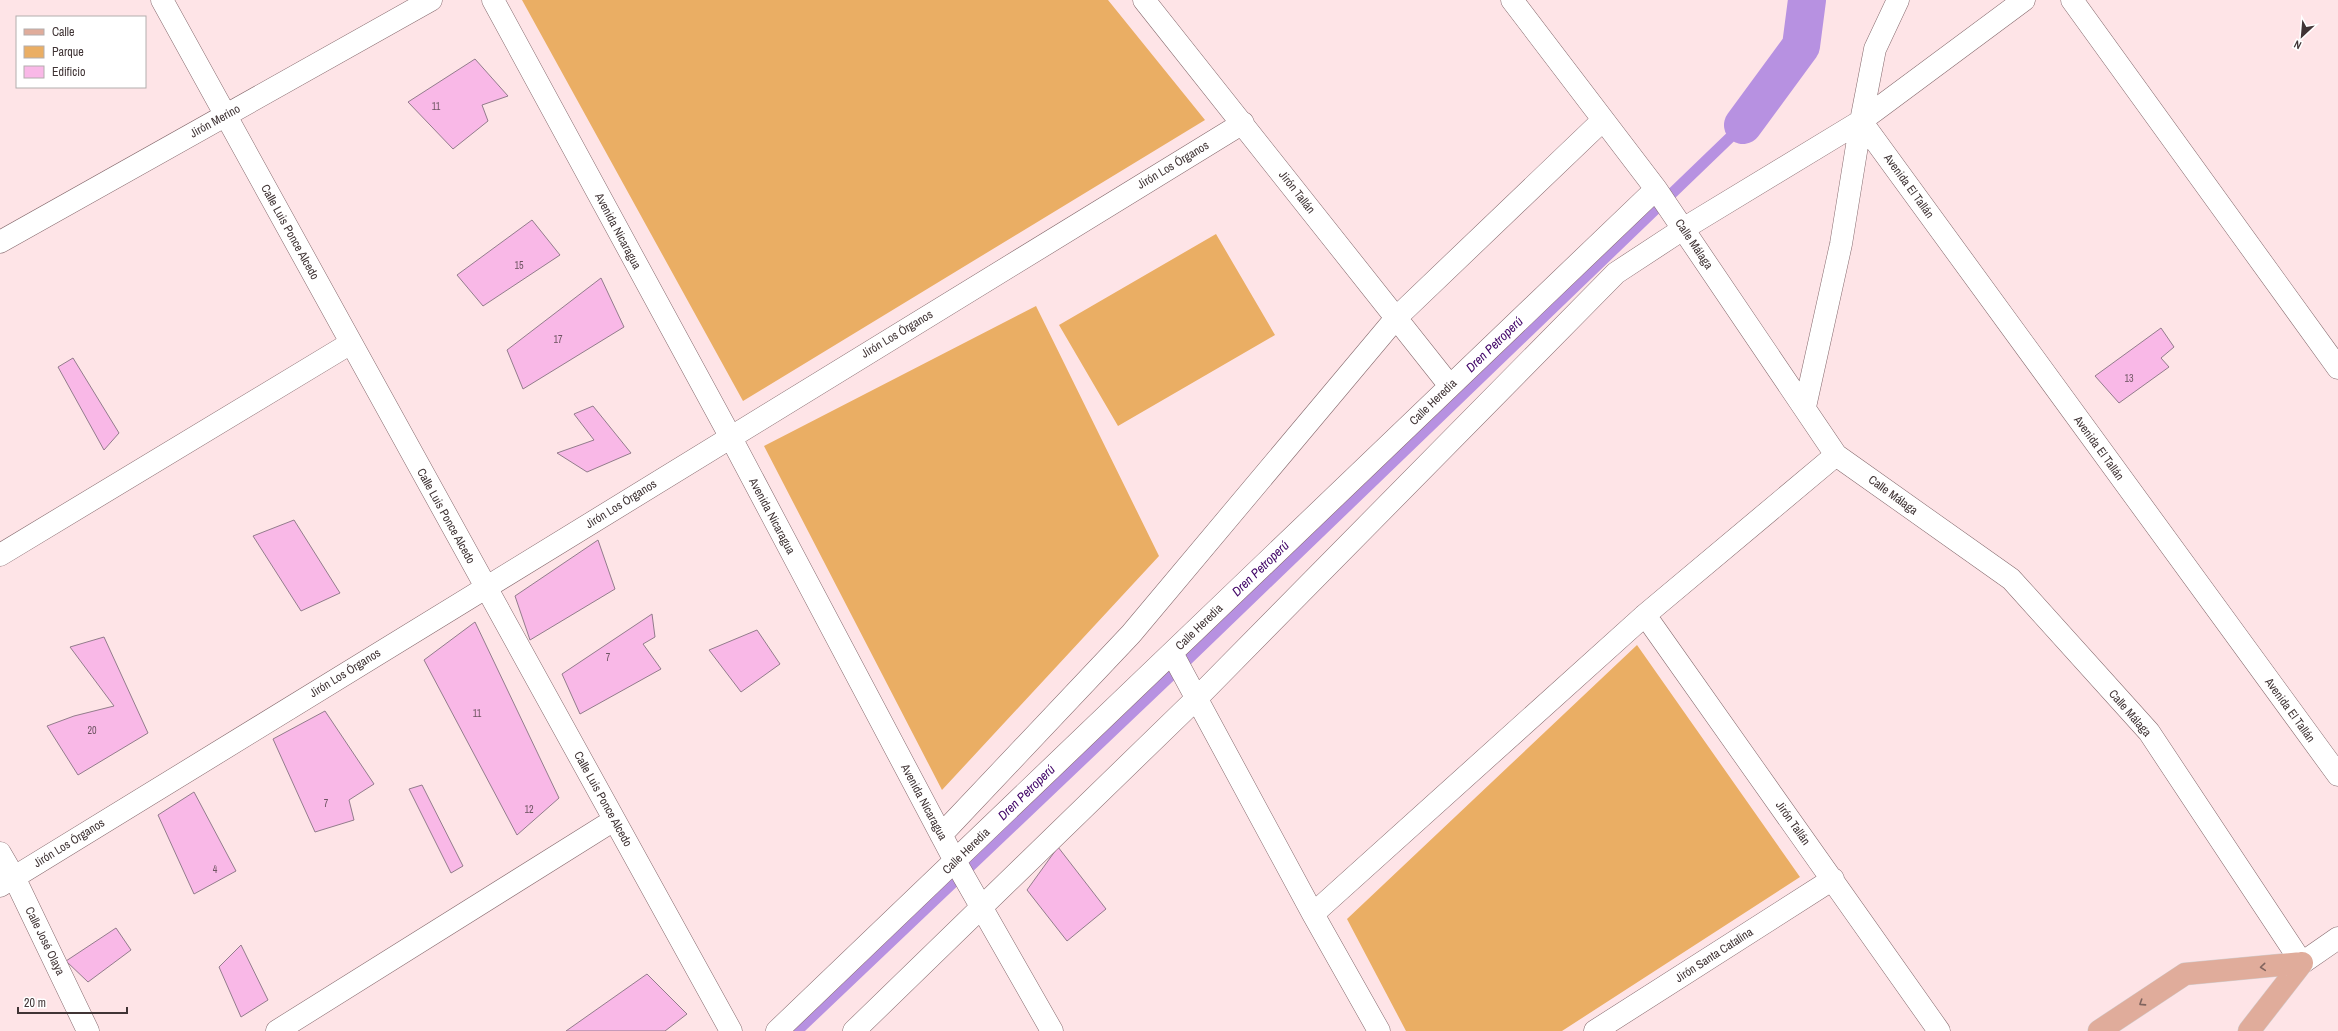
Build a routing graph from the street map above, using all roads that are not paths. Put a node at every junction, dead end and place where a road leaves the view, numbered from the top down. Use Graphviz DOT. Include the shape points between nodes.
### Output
graph roads {
  1 [pos="162,0"];
  2 [pos="431,0"];
  3 [pos="493,0"];
  4 [pos="1144,0"];
  5 [pos="1512,0"];
  6 [pos="2024,0"];
  7 [pos="2072,0"];
  8 [pos="1894,3"];
  9 [pos="226,116"];
  10 [pos="1602,120"];
  11 [pos="1861,121"];
  12 [pos="1243,123"];
  13 [pos="1656,188"];
  14 [pos="1683,229"];
  15 [pos="0,242"];
  16 [pos="1396,318"];
  17 [pos="351,343"];
  18 [pos="2338,368"];
  19 [pos="1450,386"];
  20 [pos="1805,408"];
  21 [pos="730,436"];
  22 [pos="1836,455"];
  23 [pos="0,555"];
  24 [pos="486,587"];
  25 [pos="1645,615"];
  26 [pos="1172,653"];
  27 [pos="1197,698"];
  28 [pos="2338,775"];
  29 [pos="614,820"];
  30 [pos="941,835"];
  31 [pos="0,853"];
  32 [pos="955,861"];
  33 [pos="1833,879"];
  34 [pos="7,881"];
  35 [pos="980,906"];
  36 [pos="1313,914"];
  37 [pos="2338,938"];
  38 [pos="2302,963"];
  39 [pos="88,1031"];
  40 [pos="278,1031"];
  41 [pos="731,1031"];
  42 [pos="777,1031"];
  43 [pos="854,1031"];
  44 [pos="1052,1031"];
  45 [pos="1379,1031"];
  46 [pos="1595,1031"];
  47 [pos="1939,1031"];
  48 [pos="2099,1031"];
  49 [pos="2249,1031"];
  1 -- 9 [label="street, Calle Luis Ponce Alcedo"];
  2 -- 9 [label="street, Jirón Merino"];
  3 -- 21 [label="street, Avenida Nicaragua"];
  4 -- 12 [label="street, Jirón Tallán"];
  5 -- 10 [label="street, Calle Málaga"];
  6 -- 11 [label="street"];
  7 -- 18 [label="street"];
  8 -- 11 [label="street" via="1875,48"];
  9 -- 15 [label="street, Jirón Merino"];
  9 -- 17 [label="street, Calle Luis Ponce Alcedo"];
  10 -- 13 [label="street, Calle Málaga"];
  10 -- 16 [label="street"];
  11 -- 14 [label="street"];
  11 -- 20 [label="street" via="1841,244"];
  11 -- 28 [label="street, Avenida El Tallán"];
  12 -- 16 [label="street, Jirón Tallán"];
  12 -- 21 [label="street, Jirón Los Órganos"];
  13 -- 14 [label="street, Calle Málaga"];
  13 -- 19 [label="street, Calle Heredia"];
  14 -- 20 [label="street, Calle Málaga"];
  14 -- 27 [label="street" via="1616,273"];
  16 -- 19 [label="street, Jirón Tallán"];
  16 -- 30 [label="street" via="1131,634"];
  17 -- 23 [label="street"];
  17 -- 24 [label="street, Calle Luis Ponce Alcedo"];
  19 -- 26 [label="street, Calle Heredia"];
  20 -- 22 [label="street, Calle Málaga"];
  21 -- 24 [label="street, Jirón Los Órganos"];
  21 -- 30 [label="street, Avenida Nicaragua"];
  22 -- 25 [label="street"];
  22 -- 38 [label="street, Calle Málaga" via="2011,579 2149,732"];
  24 -- 29 [label="street, Calle Luis Ponce Alcedo"];
  24 -- 34 [label="street, Jirón Los Órganos"];
  25 -- 33 [label="street, Jirón Tallán"];
  25 -- 36 [label="street"];
  26 -- 27 [label="street"];
  26 -- 32 [label="street, Calle Heredia"];
  27 -- 35 [label="street"];
  27 -- 36 [label="street"];
  29 -- 40 [label="street"];
  29 -- 41 [label="street, Calle Luis Ponce Alcedo"];
  30 -- 32 [label="street, Avenida Nicaragua"];
  31 -- 34 [label="street, Calle José Olaya"];
  32 -- 35 [label="street, Avenida Nicaragua"];
  32 -- 42 [label="street, Calle Heredia"];
  33 -- 46 [label="street, Jirón Santa Catalina"];
  33 -- 47 [label="street, Jirón Tallán"];
  34 -- 39 [label="street, Calle José Olaya"];
  35 -- 43 [label="street"];
  35 -- 44 [label="street, Avenida Nicaragua"];
  36 -- 45 [label="street"];
  37 -- 38 [label="street"];
  38 -- 48 [label="main road, one-way" via="2185,974"];
  38 -- 49 [label="main road"];
}
